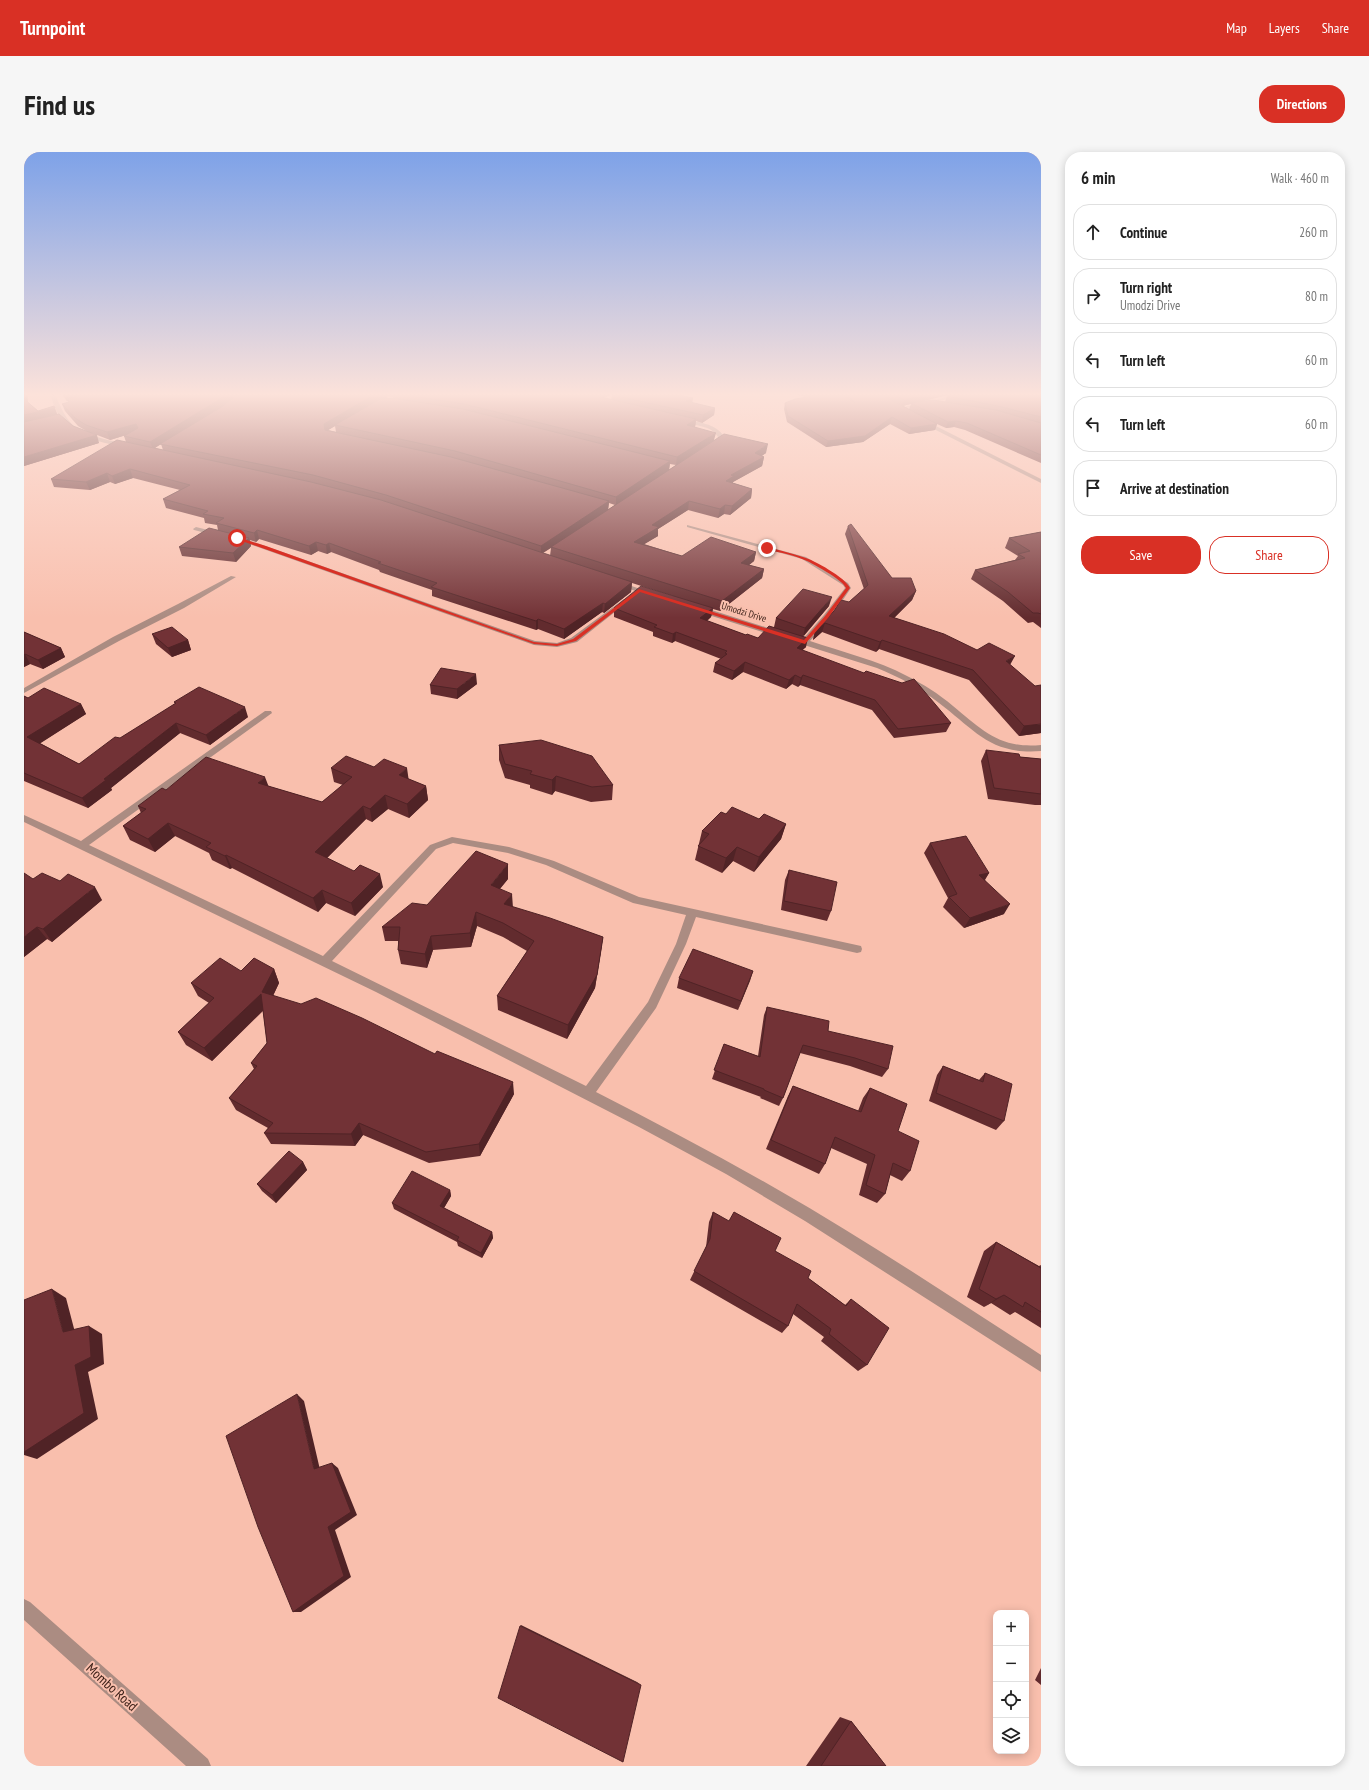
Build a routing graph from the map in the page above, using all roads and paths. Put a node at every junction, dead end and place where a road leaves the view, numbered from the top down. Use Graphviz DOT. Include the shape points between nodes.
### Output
graph roads {
  1 [pos="1014,467"];
  2 [pos="1041,481"];
  3 [pos="689,526"];
  4 [pos="196,529"];
  5 [pos="233,577"];
  6 [pos="609,580"];
  7 [pos="639,590"];
  8 [pos="654,595"];
  9 [pos="692,607"];
  10 [pos="805,642"];
  11 [pos="24,691"];
  12 [pos="268,713"];
  13 [pos="1041,748"];
  14 [pos="24,818"];
  15 [pos="81,846"];
  16 [pos="692,913"];
  17 [pos="857,949"];
  18 [pos="324,962"];
  19 [pos="588,1093"];
  20 [pos="1041,1364"];
  21 [pos="24,1608"];
  22 [pos="201,1766"];
  1 -- 2 [label="street"];
  3 -- 10 [label="street" via="804,558 846,584 848,588"];
  4 -- 7 [label="street" via="265,547 518,638 546,645 574,640"];
  5 -- 11 [label="street"];
  6 -- 7 [label="street"];
  7 -- 8 [label="street"];
  9 -- 10 [label="street, Umodzi Drive"];
  10 -- 13 [label="street, Umodzi Drive" via="898,673 941,700 987,736 1006,746"];
  12 -- 15 [label="street"];
  14 -- 15 [label="street"];
  15 -- 18 [label="street"];
  16 -- 17 [label="street"];
  16 -- 18 [label="street" via="637,900 550,863 509,850 452,840 434,847"];
  16 -- 19 [label="street" via="681,944 652,1005"];
  18 -- 19 [label="street"];
  19 -- 20 [label="street" via="740,1175 858,1246"];
  21 -- 22 [label="street, Mombo Road"];
}
